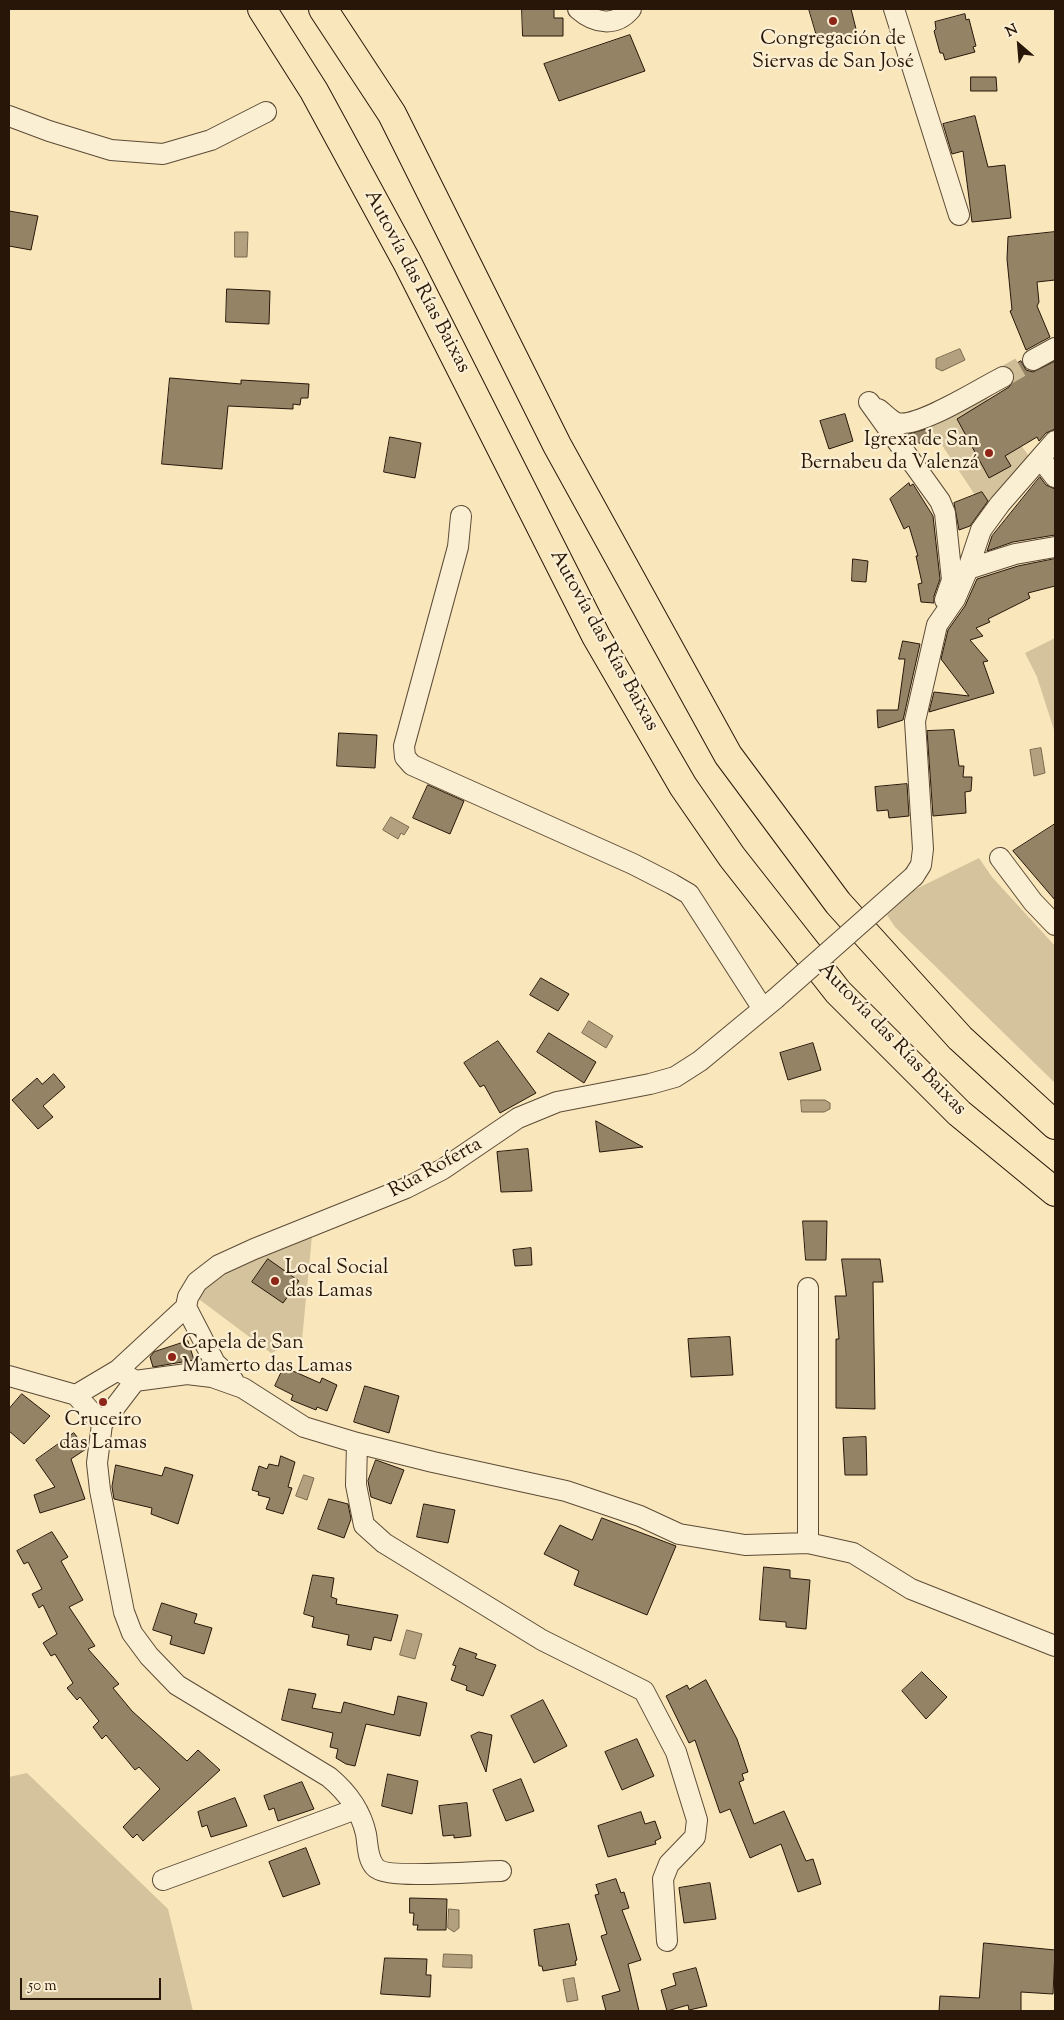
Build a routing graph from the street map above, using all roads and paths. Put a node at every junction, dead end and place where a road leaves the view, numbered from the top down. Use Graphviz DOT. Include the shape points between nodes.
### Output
graph roads {
  1 [pos="262,9"];
  2 [pos="324,9"];
  3 [pos="578,9"];
  4 [pos="631,9"];
  5 [pos="894,9"];
  6 [pos="266,112"];
  7 [pos="9,116"];
  8 [pos="959,216"];
  9 [pos="1055,348"];
  10 [pos="1033,360"];
  11 [pos="1003,377"];
  12 [pos="1055,441"];
  13 [pos="1041,459"];
  14 [pos="1055,476"];
  15 [pos="461,516"];
  16 [pos="1055,547"];
  17 [pos="968,569"];
  18 [pos="937,625"];
  19 [pos="1000,858"];
  20 [pos="1055,925"];
  21 [pos="769,1004"];
  22 [pos="1055,1125"];
  23 [pos="1055,1192"];
  24 [pos="808,1288"];
  25 [pos="186,1308"];
  26 [pos="118,1370"];
  27 [pos="9,1376"];
  28 [pos="134,1381"];
  29 [pos="243,1388"];
  30 [pos="76,1395"];
  31 [pos="102,1424"];
  32 [pos="357,1443"];
  33 [pos="808,1543"];
  34 [pos="1055,1646"];
  35 [pos="356,1809"];
  36 [pos="501,1871"];
  37 [pos="163,1880"];
  38 [pos="667,1941"];
  1 -- 23 [label="highway, Autovía das Rías Baixas" via="314,92 408,262 596,636 683,786 732,857 838,992 959,1113"];
  2 -- 22 [label="highway" via="392,114 557,445 728,755 844,910 960,1038"];
  3 -- 4 [label="street" via="588,18 605,22 622,19"];
  5 -- 8 [label="street"];
  6 -- 7 [label="street" via="211,140 163,154 111,150"];
  9 -- 10 [label="street"];
  11 -- 18 [label="street" via="912,423 896,423 869,402 940,501 945,514 952,580"];
  12 -- 13 [label="street"];
  13 -- 14 [label="street"];
  13 -- 17 [label="street" via="981,530"];
  15 -- 21 [label="street" via="458,547 404,746 405,757 412,765 633,864 689,894"];
  16 -- 17 [label="street" via="1015,554"];
  17 -- 18 [label="street" via="955,599"];
  18 -- 21 [label="street, Rúa Roferta, bridge" via="915,720 923,849 921,865 914,876"];
  19 -- 20 [label="street"];
  21 -- 25 [label="street, Rúa Roferta" via="700,1061 675,1077 543,1107 518,1118 443,1169 406,1188 220,1265 197,1282"];
  24 -- 33 [label="street"];
  25 -- 26 [label="street, Rúa Roferta"];
  25 -- 29 [label="street" via="215,1363"];
  26 -- 28 [label="street"];
  26 -- 30 [label="street, Rúa Roferta"];
  27 -- 30 [label="street"];
  28 -- 29 [label="street" via="187,1374 212,1377"];
  28 -- 31 [label="street"];
  29 -- 32 [label="street" via="304,1427"];
  30 -- 31 [label="street"];
  31 -- 35 [label="street" via="97,1462 100,1490 124,1612 132,1633 177,1685 329,1777 345,1790"];
  32 -- 33 [label="street" via="566,1490 640,1516 679,1534 745,1545"];
  32 -- 38 [label="street" via="356,1484 364,1525 384,1543 542,1640 644,1691 676,1752 697,1820 695,1837 670,1864 663,1879"];
  33 -- 34 [label="street" via="853,1553 911,1589"];
  35 -- 36 [label="street" via="366,1833 369,1856 375,1868 388,1874"];
  35 -- 37 [label="street"];
}
